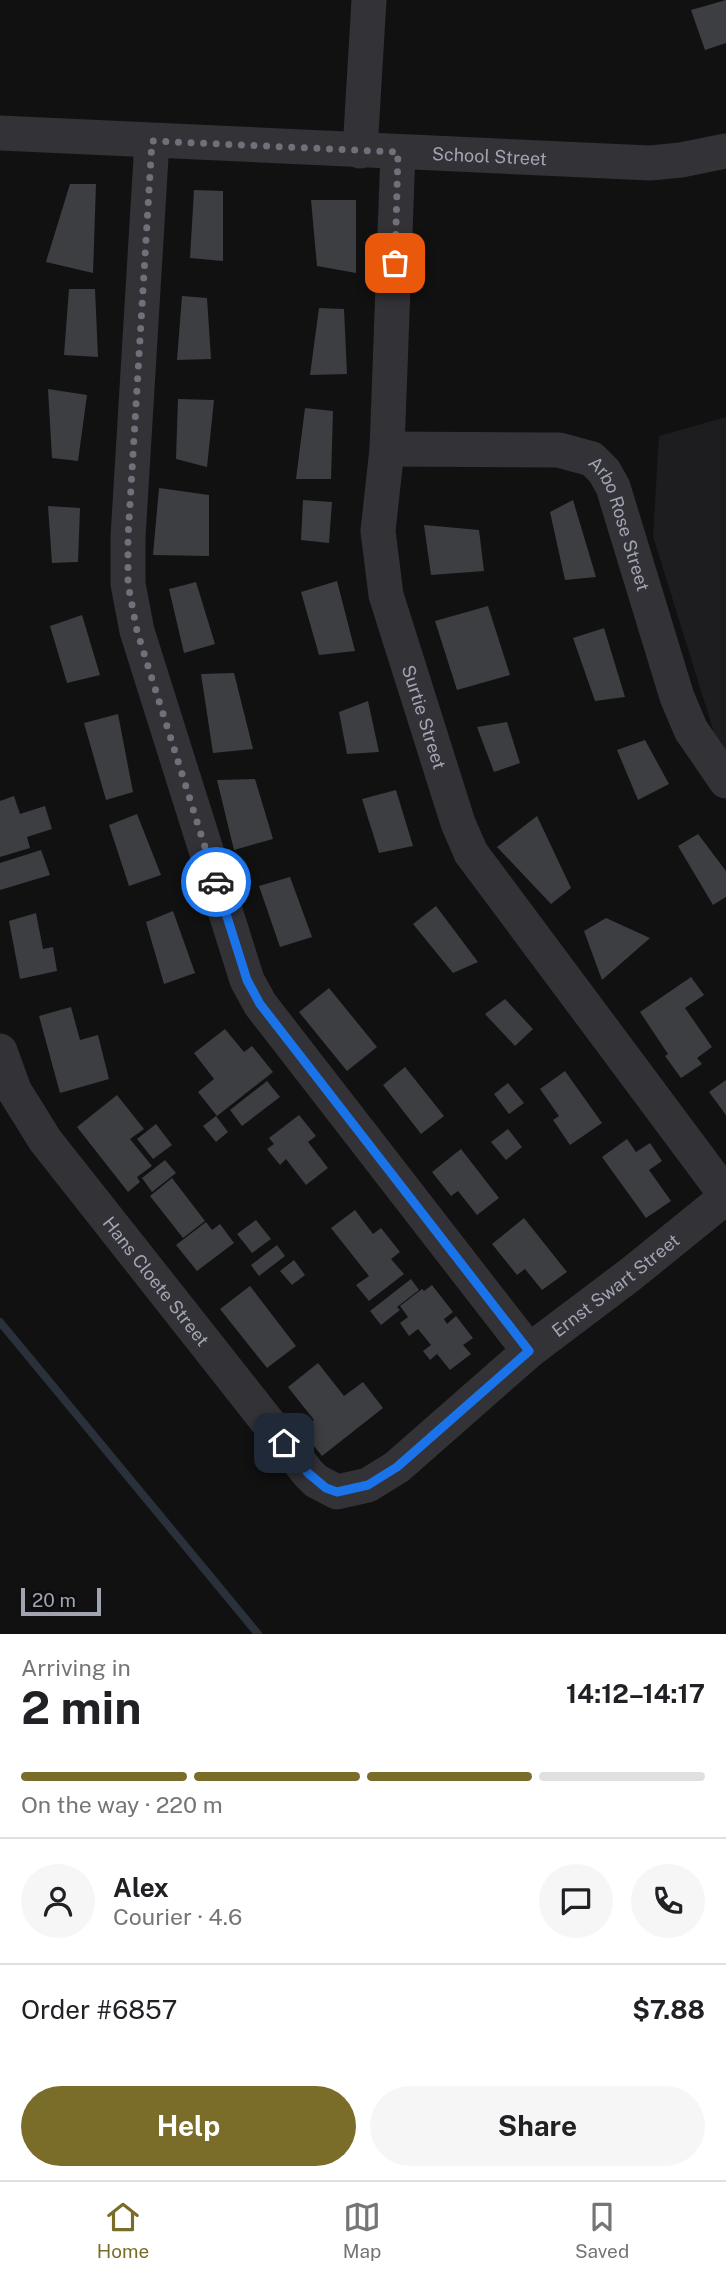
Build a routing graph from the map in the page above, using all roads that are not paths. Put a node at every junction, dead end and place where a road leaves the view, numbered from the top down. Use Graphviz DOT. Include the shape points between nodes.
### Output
graph roads {
  1 [pos="369,0"];
  2 [pos="0,133"];
  3 [pos="152,141"];
  4 [pos="360,151"];
  5 [pos="726,151"];
  6 [pos="398,152"];
  7 [pos="387,449"];
  8 [pos="726,781"];
  9 [pos="0,1051"];
  10 [pos="726,1196"];
  11 [pos="529,1351"];
  12 [pos="337,1492"];
  1 -- 4 [label="street"];
  2 -- 3 [label="street, School Street"];
  3 -- 4 [label="street, School Street"];
  3 -- 11 [label="street" via="128,537 128,584 137,631 247,980 260,1004"];
  4 -- 6 [label="street, School Street"];
  5 -- 6 [label="street, School Street" via="650,163"];
  6 -- 7 [label="street, Surtie Street"];
  7 -- 8 [label="street, Arbo Rose Street" via="559,450 592,459 613,487 677,697 691,730"];
  7 -- 10 [label="street, Surtie Street" via="378,531 386,595 471,853"];
  9 -- 12 [label="street, Hans Cloete Street" via="15,1090 45,1140 308,1473"];
  10 -- 11 [label="street, Ernst Swart Street"];
  11 -- 12 [label="street, Ernst Swart Street" via="397,1467 368,1485"];
}
